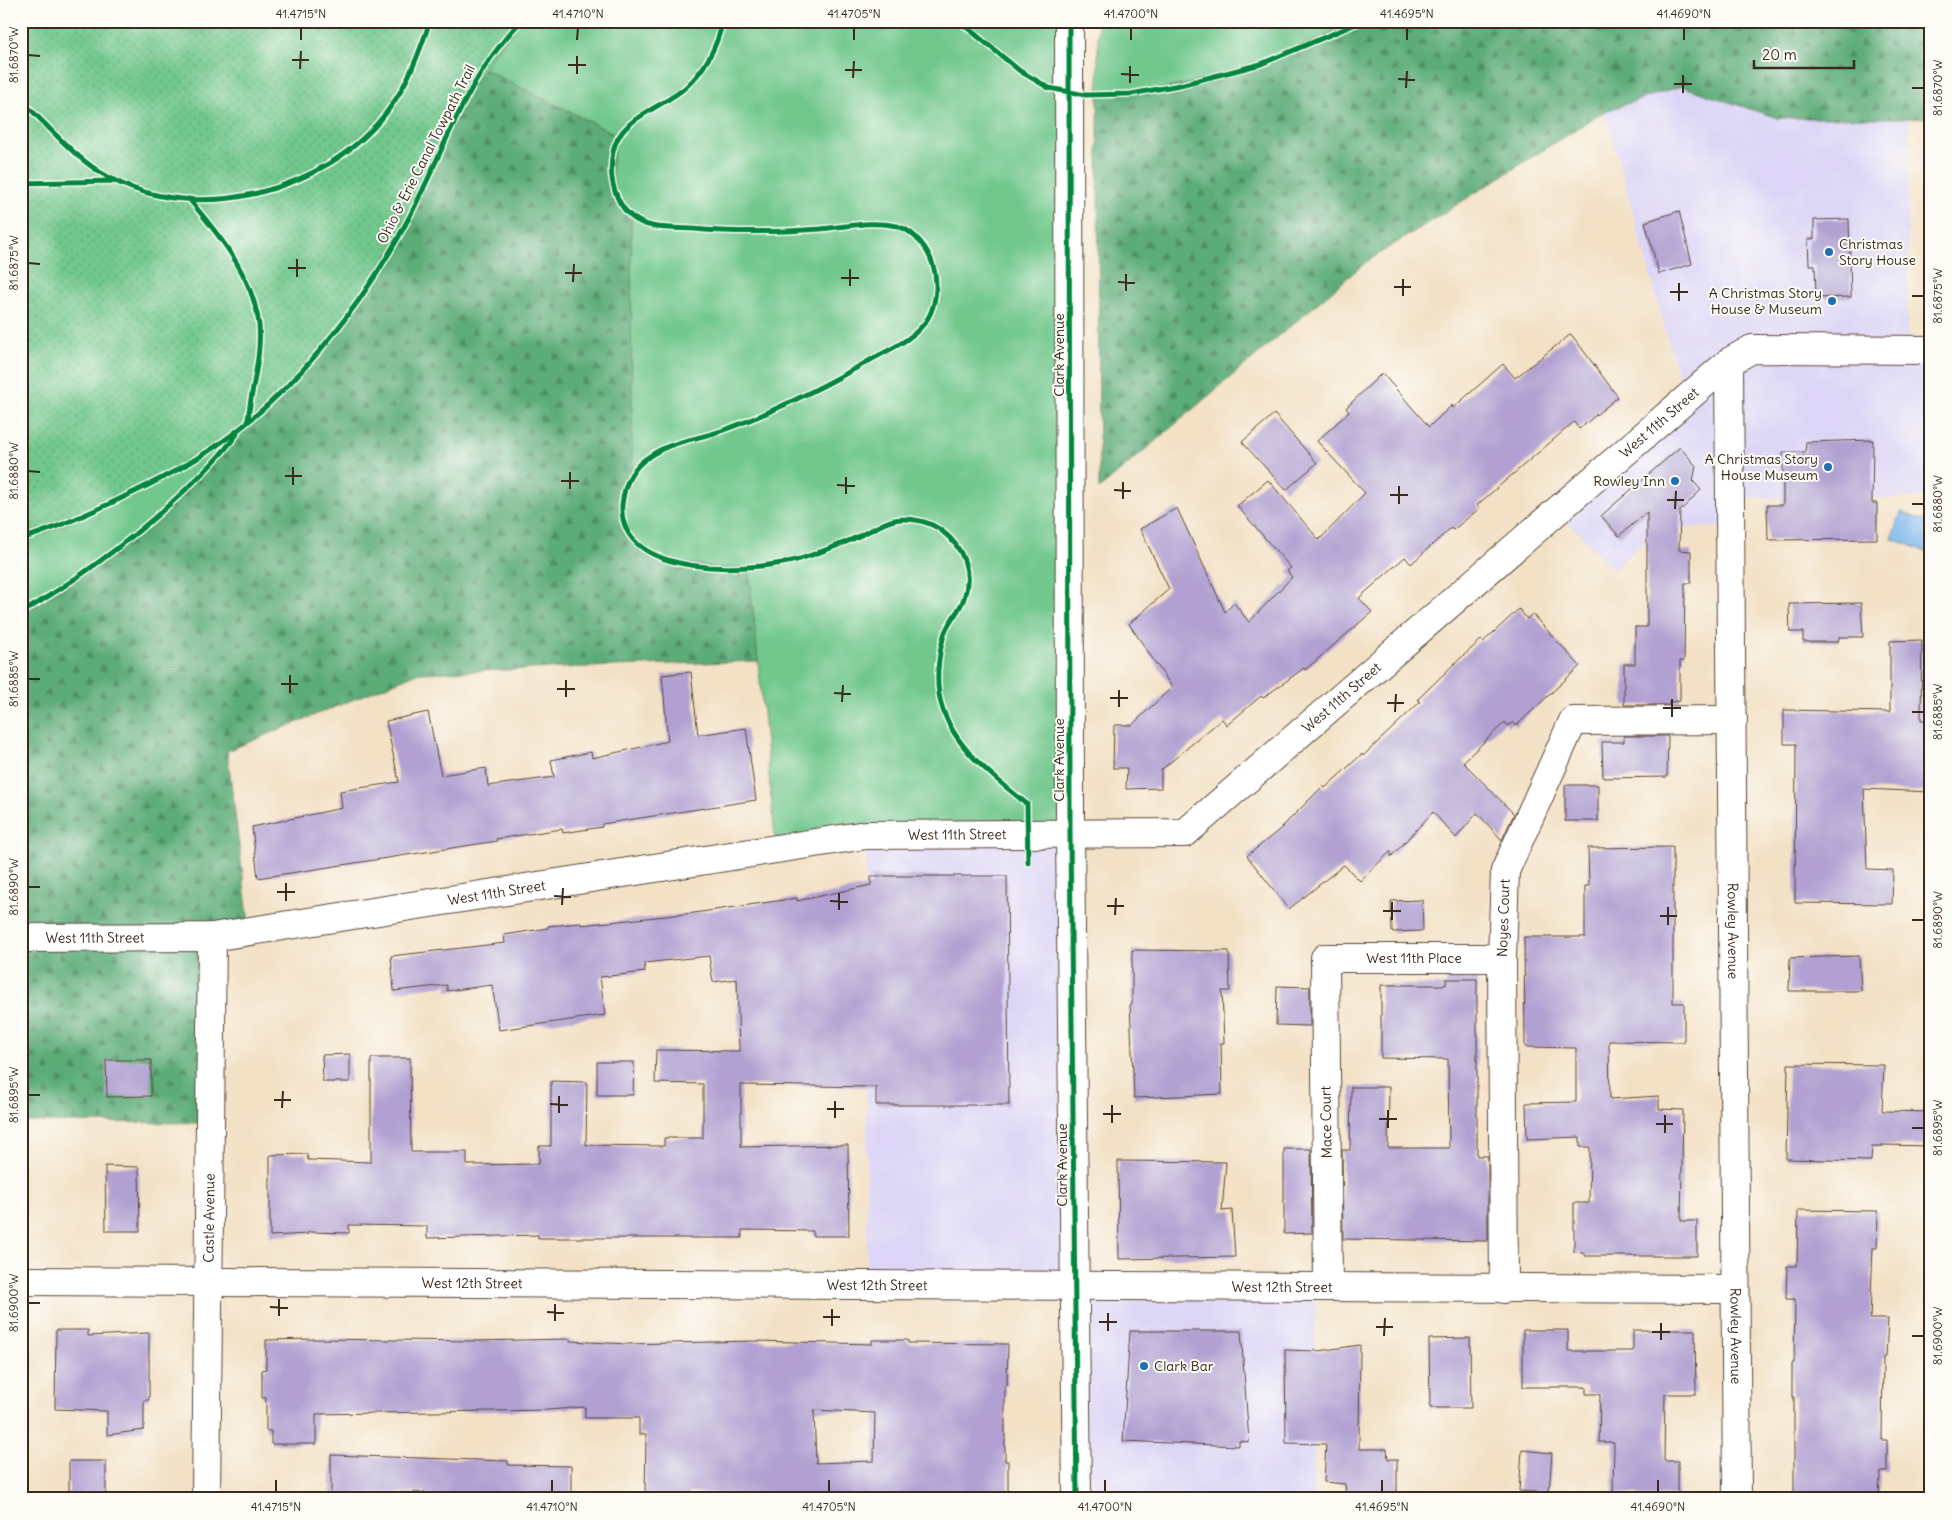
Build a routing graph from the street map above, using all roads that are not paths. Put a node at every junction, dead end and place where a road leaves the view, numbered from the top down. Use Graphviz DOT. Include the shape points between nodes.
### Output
graph roads {
  1 [pos="1070,21"];
  2 [pos="1931,350"];
  3 [pos="1729,362"];
  4 [pos="1732,720"];
  5 [pos="1070,832"];
  6 [pos="212,937"];
  7 [pos="21,938"];
  8 [pos="1325,958"];
  9 [pos="1502,958"];
  10 [pos="21,1281"];
  11 [pos="208,1282"];
  12 [pos="1074,1286"];
  13 [pos="1328,1287"];
  14 [pos="1504,1289"];
  15 [pos="1734,1289"];
  16 [pos="206,1499"];
  17 [pos="1076,1499"];
  18 [pos="1737,1499"];
  1 -- 5 [label="street, Clark Avenue"];
  2 -- 3 [label="street, West 11th Street" via="1752,349"];
  3 -- 4 [label="street, Rowley Avenue"];
  3 -- 5 [label="street, West 11th Street" via="1185,833"];
  4 -- 9 [label="street, Noyes Court" via="1573,721 1505,871"];
  4 -- 15 [label="street, Rowley Avenue"];
  5 -- 6 [label="street, West 11th Street" via="866,834"];
  5 -- 12 [label="street, Clark Avenue"];
  6 -- 7 [label="street, West 11th Street"];
  6 -- 11 [label="street, Castle Avenue"];
  8 -- 9 [label="street, West 11th Place"];
  8 -- 13 [label="street, Mace Court"];
  9 -- 14 [label="street, Noyes Court"];
  10 -- 11 [label="street, West 12th Street"];
  11 -- 12 [label="street, West 12th Street"];
  11 -- 16 [label="street, Castle Avenue"];
  12 -- 13 [label="street, West 12th Street"];
  12 -- 17 [label="street, Clark Avenue"];
  13 -- 14 [label="street, West 12th Street"];
  14 -- 15 [label="street, West 12th Street"];
  15 -- 18 [label="street, Rowley Avenue"];
}
